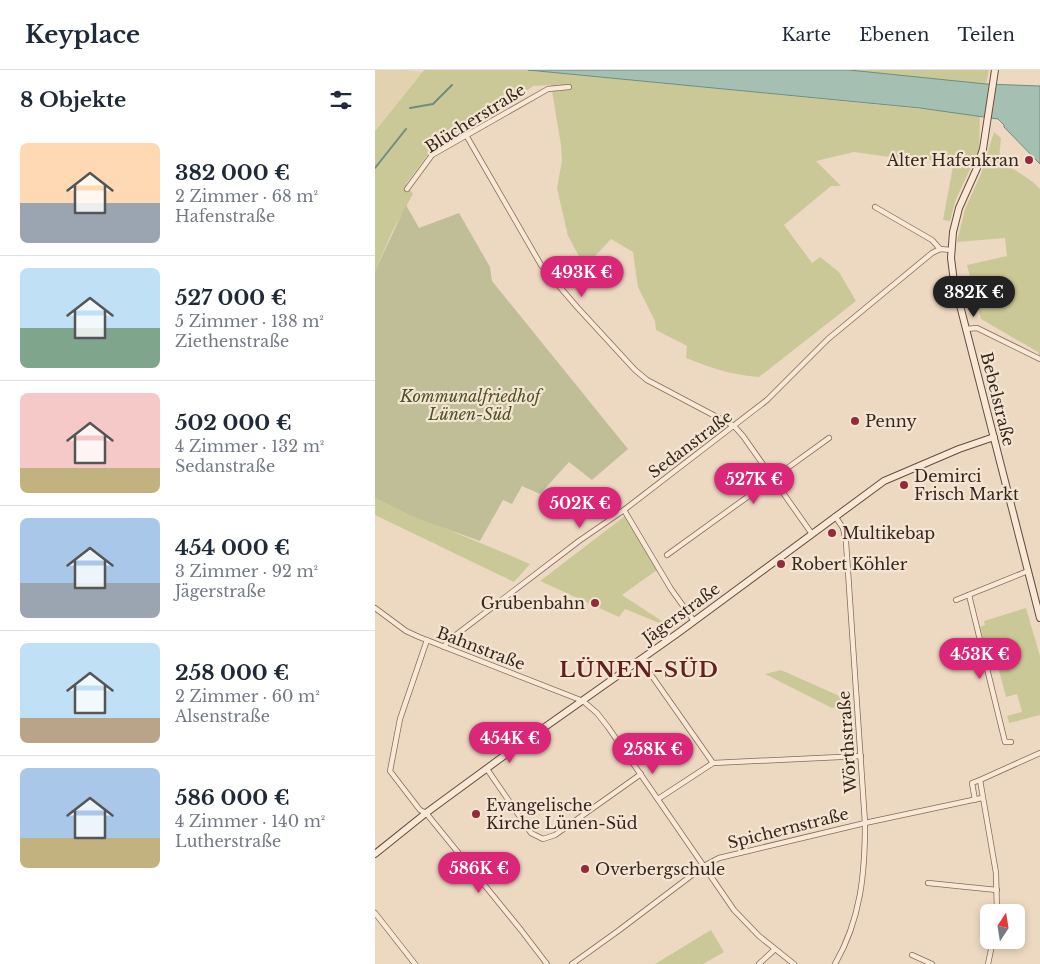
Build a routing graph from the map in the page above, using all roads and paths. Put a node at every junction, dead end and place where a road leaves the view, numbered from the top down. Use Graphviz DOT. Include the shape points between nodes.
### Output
graph roads {
  1 [pos="995,70"];
  2 [pos="569,87"];
  3 [pos="466,135"];
  4 [pos="407,189"];
  5 [pos="875,207"];
  6 [pos="940,249"];
  7 [pos="951,250"];
  8 [pos="966,328"];
  9 [pos="1040,359"];
  10 [pos="734,426"];
  11 [pos="993,437"];
  12 [pos="829,438"];
  13 [pos="773,479"];
  14 [pos="624,510"];
  15 [pos="835,516"];
  16 [pos="812,534"];
  17 [pos="667,555"];
  18 [pos="1028,571"];
  19 [pos="969,595"];
  20 [pos="956,600"];
  21 [pos="375,608"];
  22 [pos="1040,618"];
  23 [pos="694,621"];
  24 [pos="427,640"];
  25 [pos="445,647"];
  26 [pos="640,659"];
  27 [pos="583,701"];
  28 [pos="1011,742"];
  29 [pos="1040,753"];
  30 [pos="861,756"];
  31 [pos="713,763"];
  32 [pos="487,769"];
  33 [pos="641,774"];
  34 [pos="980,780"];
  35 [pos="982,798"];
  36 [pos="658,799"];
  37 [pos="975,800"];
  38 [pos="426,813"];
  39 [pos="865,823"];
  40 [pos="375,854"];
  41 [pos="704,866"];
  42 [pos="928,883"];
  43 [pos="997,890"];
  44 [pos="997,904"];
  45 [pos="375,913"];
  46 [pos="991,949"];
  47 [pos="775,950"];
  48 [pos="912,956"];
  49 [pos="415,964"];
  50 [pos="547,964"];
  51 [pos="572,964"];
  52 [pos="759,964"];
  53 [pos="794,964"];
  54 [pos="835,964"];
  55 [pos="932,964"];
  56 [pos="988,964"];
  1 -- 7 [label="street, Bebelstraße" via="979,160 959,208"];
  2 -- 3 [label="street, Blücherstraße" via="547,89"];
  3 -- 4 [label="street, Blücherstraße" via="432,156"];
  3 -- 10 [label="street" via="541,265 635,370 647,380"];
  5 -- 6 [label="street" via="932,240"];
  6 -- 7 [label="street"];
  6 -- 10 [label="street, Sedanstraße" via="932,252 841,328 767,400"];
  7 -- 8 [label="street, Bebelstraße" via="954,282"];
  8 -- 9 [label="street" via="977,328"];
  8 -- 11 [label="street, Bebelstraße"];
  10 -- 13 [label="street"];
  10 -- 14 [label="street, Sedanstraße"];
  11 -- 15 [label="street, Jägerstraße" via="891,477"];
  11 -- 18 [label="street, Bebelstraße"];
  12 -- 13 [label="street"];
  13 -- 16 [label="street"];
  13 -- 17 [label="street"];
  14 -- 23 [label="street"];
  14 -- 25 [label="street, Sedanstraße" via="488,609 451,638"];
  15 -- 16 [label="street, Jägerstraße"];
  15 -- 30 [label="street, Wörthstraße" via="843,528 846,542"];
  16 -- 23 [label="street, Jägerstraße"];
  18 -- 19 [label="street"];
  18 -- 22 [label="street, Bebelstraße"];
  19 -- 20 [label="street"];
  19 -- 28 [label="street" via="1005,742"];
  21 -- 24 [label="street, Bahnstraße" via="406,631"];
  23 -- 26 [label="street, Jägerstraße"];
  24 -- 25 [label="street, Bahnstraße"];
  24 -- 38 [label="street" via="400,719 390,771 420,810"];
  25 -- 27 [label="street, Bahnstraße"];
  26 -- 27 [label="street, Jägerstraße"];
  26 -- 31 [label="street"];
  27 -- 32 [label="street, Jägerstraße"];
  27 -- 33 [label="street" via="601,718"];
  29 -- 34 [label="street"];
  30 -- 31 [label="street"];
  30 -- 39 [label="street, Wörthstraße"];
  31 -- 36 [label="street"];
  32 -- 33 [label="street" via="531,833 543,839 559,832"];
  32 -- 38 [label="street, Jägerstraße"];
  33 -- 36 [label="street"];
  34 -- 35 [label="street"];
  34 -- 37 [label="street" via="972,783"];
  35 -- 37 [label="street, Spichernstraße"];
  35 -- 43 [label="street"];
  36 -- 41 [label="street"];
  37 -- 39 [label="street, Spichernstraße"];
  38 -- 40 [label="street, Jägerstraße"];
  38 -- 50 [label="street"];
  39 -- 41 [label="street, Spichernstraße" via="719,858"];
  39 -- 54 [label="street, Wörthstraße" via="865,865 859,904 846,945"];
  41 -- 47 [label="street" via="734,910"];
  41 -- 51 [label="street, Spichernstraße"];
  42 -- 43 [label="street"];
  43 -- 44 [label="street"];
  45 -- 49 [label="street"];
  46 -- 56 [label="street"];
  47 -- 52 [label="street"];
  47 -- 53 [label="street"];
  48 -- 55 [label="street"];
}
